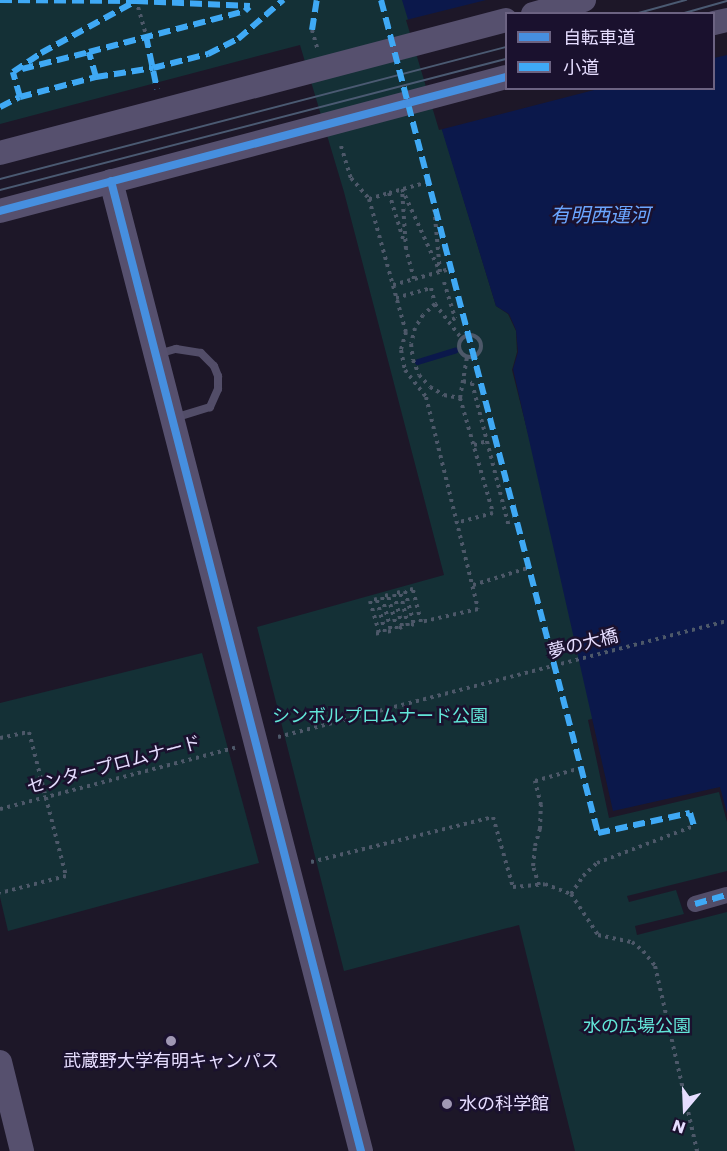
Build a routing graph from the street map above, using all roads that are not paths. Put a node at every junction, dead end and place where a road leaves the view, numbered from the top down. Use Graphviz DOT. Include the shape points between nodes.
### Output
graph roads {
  1 [pos="584,0"];
  2 [pos="540,12"];
  3 [pos="505,20"];
  4 [pos="505,78"];
  5 [pos="0,153"];
  6 [pos="111,181"];
  7 [pos="0,211"];
  8 [pos="155,355"];
  9 [pos="172,419"];
  10 [pos="727,896"];
  11 [pos="695,904"];
  12 [pos="0,1062"];
  13 [pos="3,1094"];
  14 [pos="22,1151"];
  15 [pos="362,1151"];
  1 -- 2 [label="street"];
  3 -- 5 [label="street" via="325,57"];
  4 -- 6 [label="street"];
  6 -- 7 [label="street"];
  6 -- 8 [label="street"];
  8 -- 9 [label="street"];
  8 -- 9 [label="lane" via="192,349 207,358 218,376 218,389 210,407"];
  9 -- 15 [label="street"];
  10 -- 11 [label="street"];
  12 -- 13 [label="street"];
  13 -- 14 [label="street"];
}
